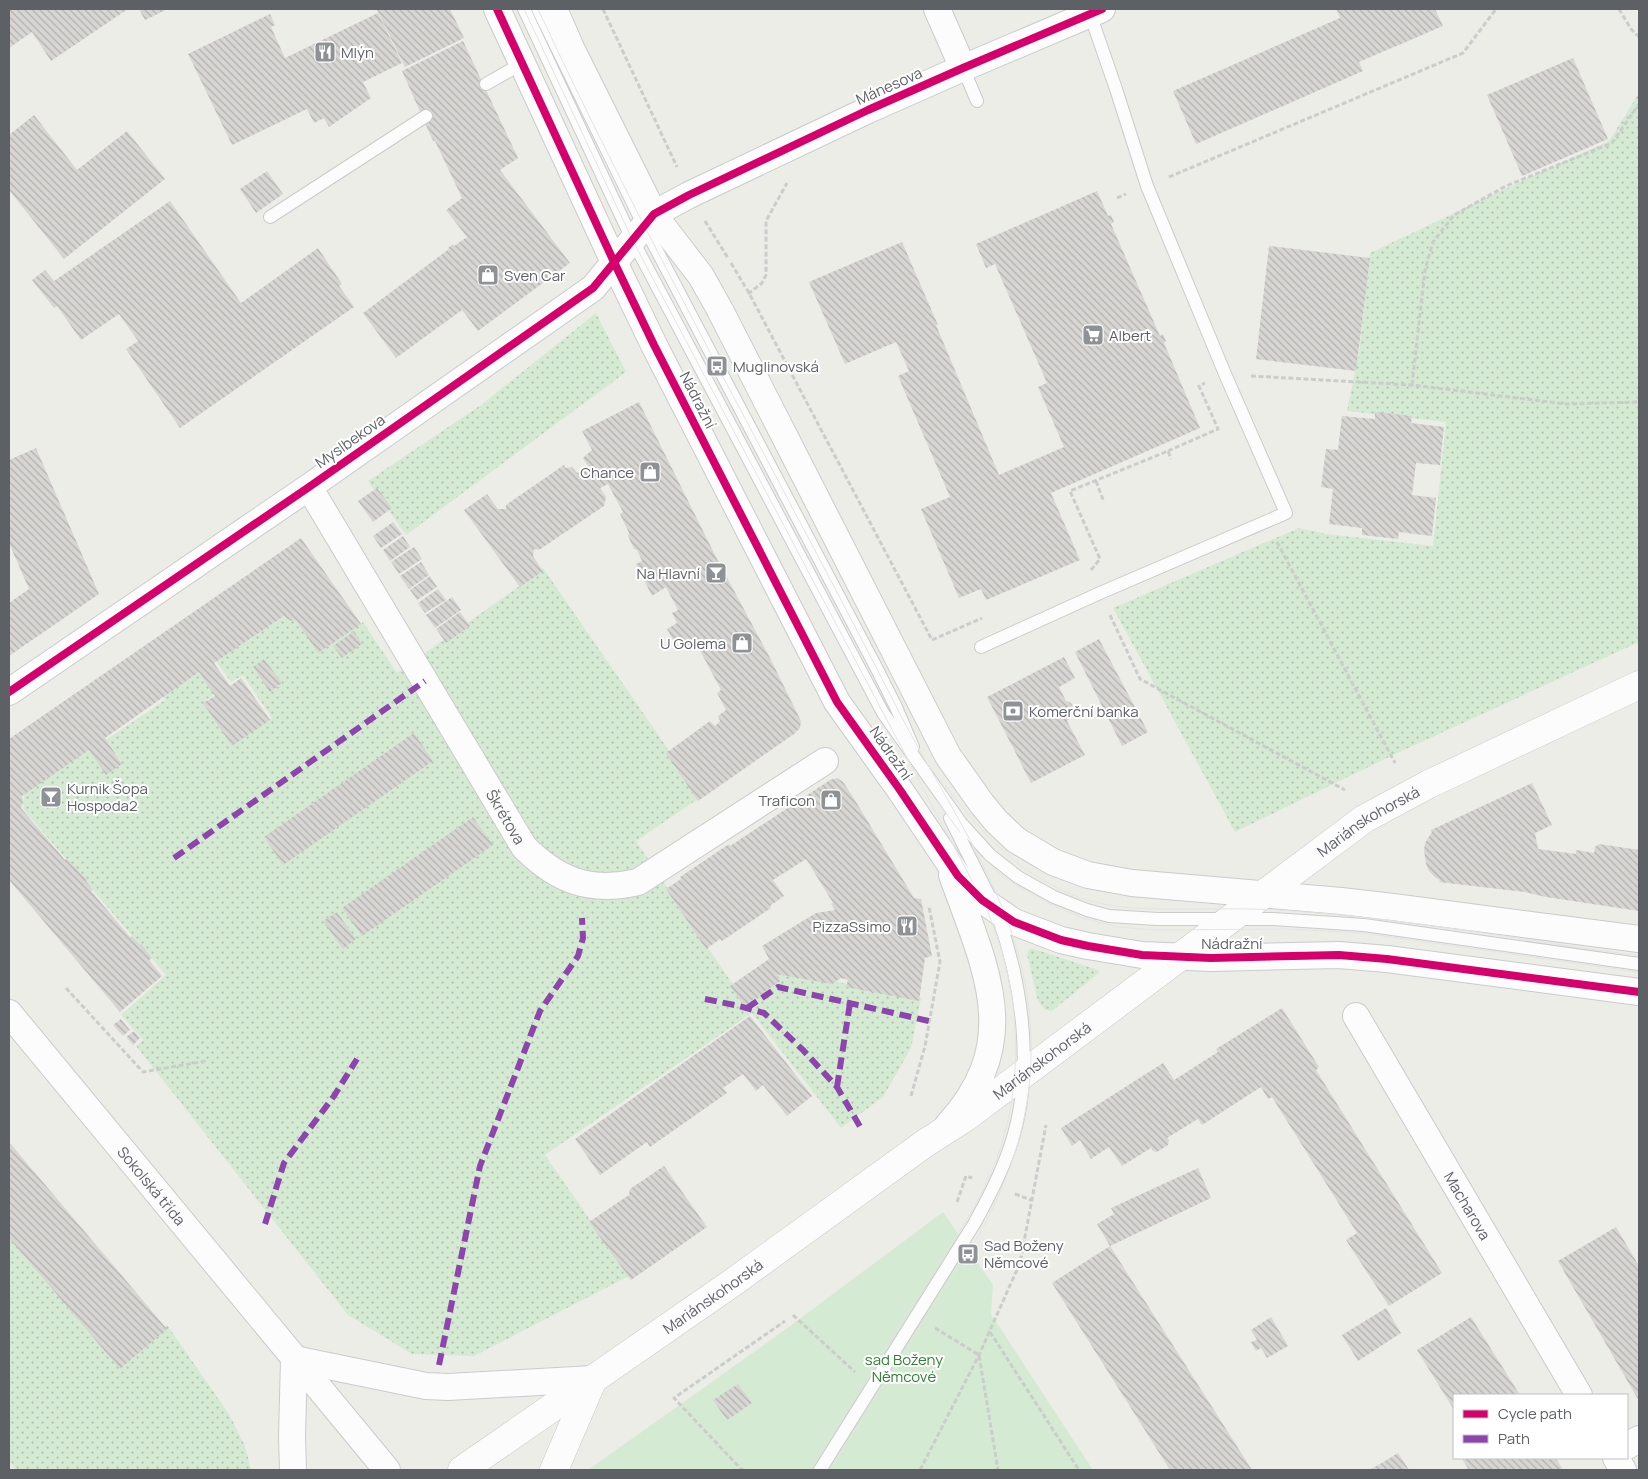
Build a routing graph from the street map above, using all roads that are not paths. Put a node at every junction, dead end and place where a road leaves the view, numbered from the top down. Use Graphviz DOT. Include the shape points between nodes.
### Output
graph roads {
  1 [pos="497,9"];
  2 [pos="524,9"];
  3 [pos="538,9"];
  4 [pos="554,9"];
  5 [pos="937,9"];
  6 [pos="1096,12"];
  7 [pos="523,64"];
  8 [pos="963,68"];
  9 [pos="486,84"];
  10 [pos="977,101"];
  11 [pos="426,116"];
  12 [pos="690,195"];
  13 [pos="270,217"];
  14 [pos="644,226"];
  15 [pos="614,262"];
  16 [pos="309,487"];
  17 [pos="981,646"];
  18 [pos="1639,685"];
  19 [pos="9,692"];
  20 [pos="825,761"];
  21 [pos="924,772"];
  22 [pos="946,858"];
  23 [pos="1262,895"];
  24 [pos="995,908"];
  25 [pos="1229,919"];
  26 [pos="1639,940"];
  27 [pos="1178,957"];
  28 [pos="1639,964"];
  29 [pos="1639,992"];
  30 [pos="9,1013"];
  31 [pos="1356,1016"];
  32 [pos="1022,1075"];
  33 [pos="942,1132"];
  34 [pos="294,1359"];
  35 [pos="593,1379"];
  36 [pos="1578,1394"];
  37 [pos="1639,1439"];
  38 [pos="1628,1445"];
  39 [pos="1617,1459"];
  40 [pos="293,1470"];
  41 [pos="387,1470"];
  42 [pos="462,1470"];
  43 [pos="554,1470"];
  44 [pos="820,1470"];
  45 [pos="1623,1470"];
  1 -- 7 [label="street, Nádražní"];
  2 -- 14 [label="lane"];
  3 -- 14 [label="lane"];
  4 -- 14 [label="street"];
  5 -- 8 [label="street"];
  6 -- 8 [label="street, Mánesova"];
  6 -- 17 [label="lane" via="1146,186 1286,514"];
  7 -- 9 [label="lane"];
  7 -- 15 [label="street, Nádražní"];
  8 -- 10 [label="lane"];
  8 -- 12 [label="street, Mánesova"];
  11 -- 13 [label="lane"];
  12 -- 14 [label="street, Myslbekova"];
  14 -- 15 [label="street, Myslbekova"];
  14 -- 21 [label="lane" via="896,706"];
  14 -- 21 [label="lane" via="883,714"];
  14 -- 23 [label="street" via="664,228 701,276 948,756 996,821 1033,851 1088,875 1132,883"];
  15 -- 16 [label="street, Myslbekova" via="593,288"];
  15 -- 22 [label="street, Nádražní" via="837,702"];
  16 -- 19 [label="street, Myslbekova"];
  16 -- 20 [label="street, Škrétova" via="524,847 557,874 593,886 611,887 638,882"];
  18 -- 23 [label="main road, Mariánskohorská" via="1429,784 1364,819"];
  21 -- 24 [label="lane" via="942,801"];
  21 -- 25 [label="lane" via="961,823 990,855 1018,877 1054,897 1087,910 1118,917"];
  22 -- 24 [label="street, Nádražní" via="958,876"];
  22 -- 33 [label="street, Nádražní" via="985,970 993,1027 992,1043 980,1079 962,1109"];
  23 -- 25 [label="main road, Mariánskohorská"];
  23 -- 26 [label="street" via="1394,907"];
  24 -- 27 [label="street, Nádražní" via="1014,922 1061,940 1112,951"];
  24 -- 32 [label="lane" via="1017,986"];
  25 -- 27 [label="main road, Mariánskohorská"];
  25 -- 28 [label="lane" via="1364,925"];
  27 -- 29 [label="street, Nádražní" via="1340,955"];
  27 -- 32 [label="main road, Mariánskohorská"];
  30 -- 34 [label="street, Sokolská třída"];
  31 -- 36 [label="street, Macharova"];
  32 -- 33 [label="main road, Mariánskohorská"];
  32 -- 44 [label="lane" via="1014,1134 988,1200"];
  33 -- 35 [label="main road, Mariánskohorská"];
  34 -- 35 [label="street" via="426,1386"];
  34 -- 40 [label="street"];
  34 -- 41 [label="street, Sokolská třída"];
  35 -- 42 [label="main road, Mariánskohorská"];
  35 -- 43 [label="main road"];
  37 -- 38 [label="street"];
  39 -- 45 [label="street"];
}
